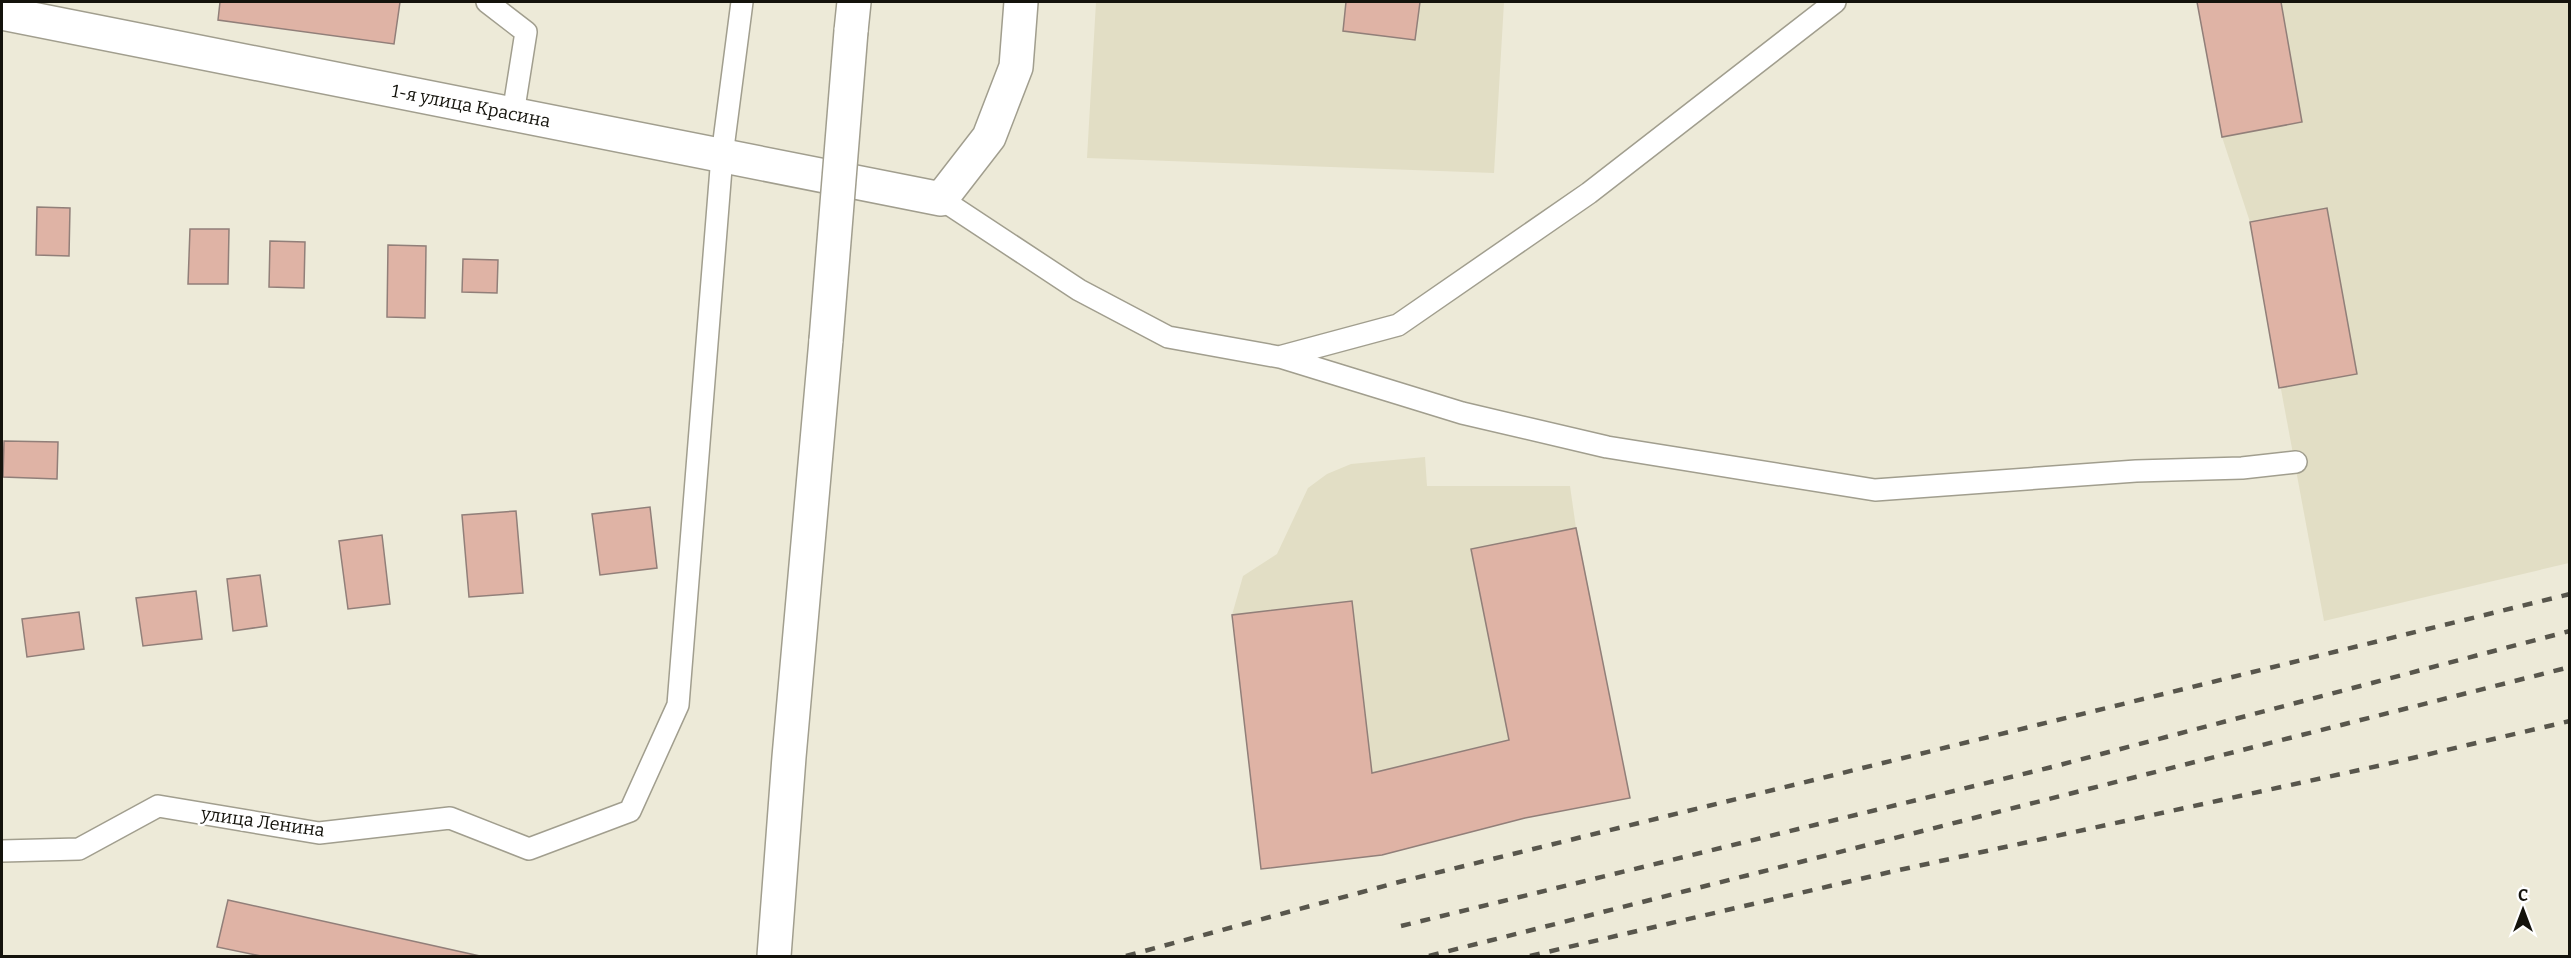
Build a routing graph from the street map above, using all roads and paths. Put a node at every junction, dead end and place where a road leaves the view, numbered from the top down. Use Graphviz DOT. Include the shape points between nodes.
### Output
graph roads {
  1 [pos="487,2"];
  2 [pos="742,2"];
  3 [pos="1021,2"];
  4 [pos="1834,2"];
  5 [pos="2,13"];
  6 [pos="852,16"];
  7 [pos="513,114"];
  8 [pos="722,156"];
  9 [pos="941,199"];
  10 [pos="1279,357"];
  11 [pos="2296,462"];
  12 [pos="2,850"];
  13 [pos="774,957"];
  1 -- 7 [label="lane" via="526,32"];
  2 -- 8 [label="lane"];
  3 -- 9 [label="street" via="1016,67 989,137"];
  4 -- 10 [label="lane" via="1589,193 1398,325"];
  5 -- 7 [label="street, 1-я улица Красина"];
  6 -- 13 [label="street, bridge"];
  7 -- 8 [label="street, 1-я улица Красина"];
  8 -- 9 [label="street, 1-я улица Красина"];
  8 -- 12 [label="lane, улица Ленина" via="678,705 630,811 529,849 450,818 319,833 158,806 79,849"];
  9 -- 10 [label="lane" via="1079,290 1168,337"];
  10 -- 11 [label="lane" via="1462,412 1607,447 1875,490"];
}
